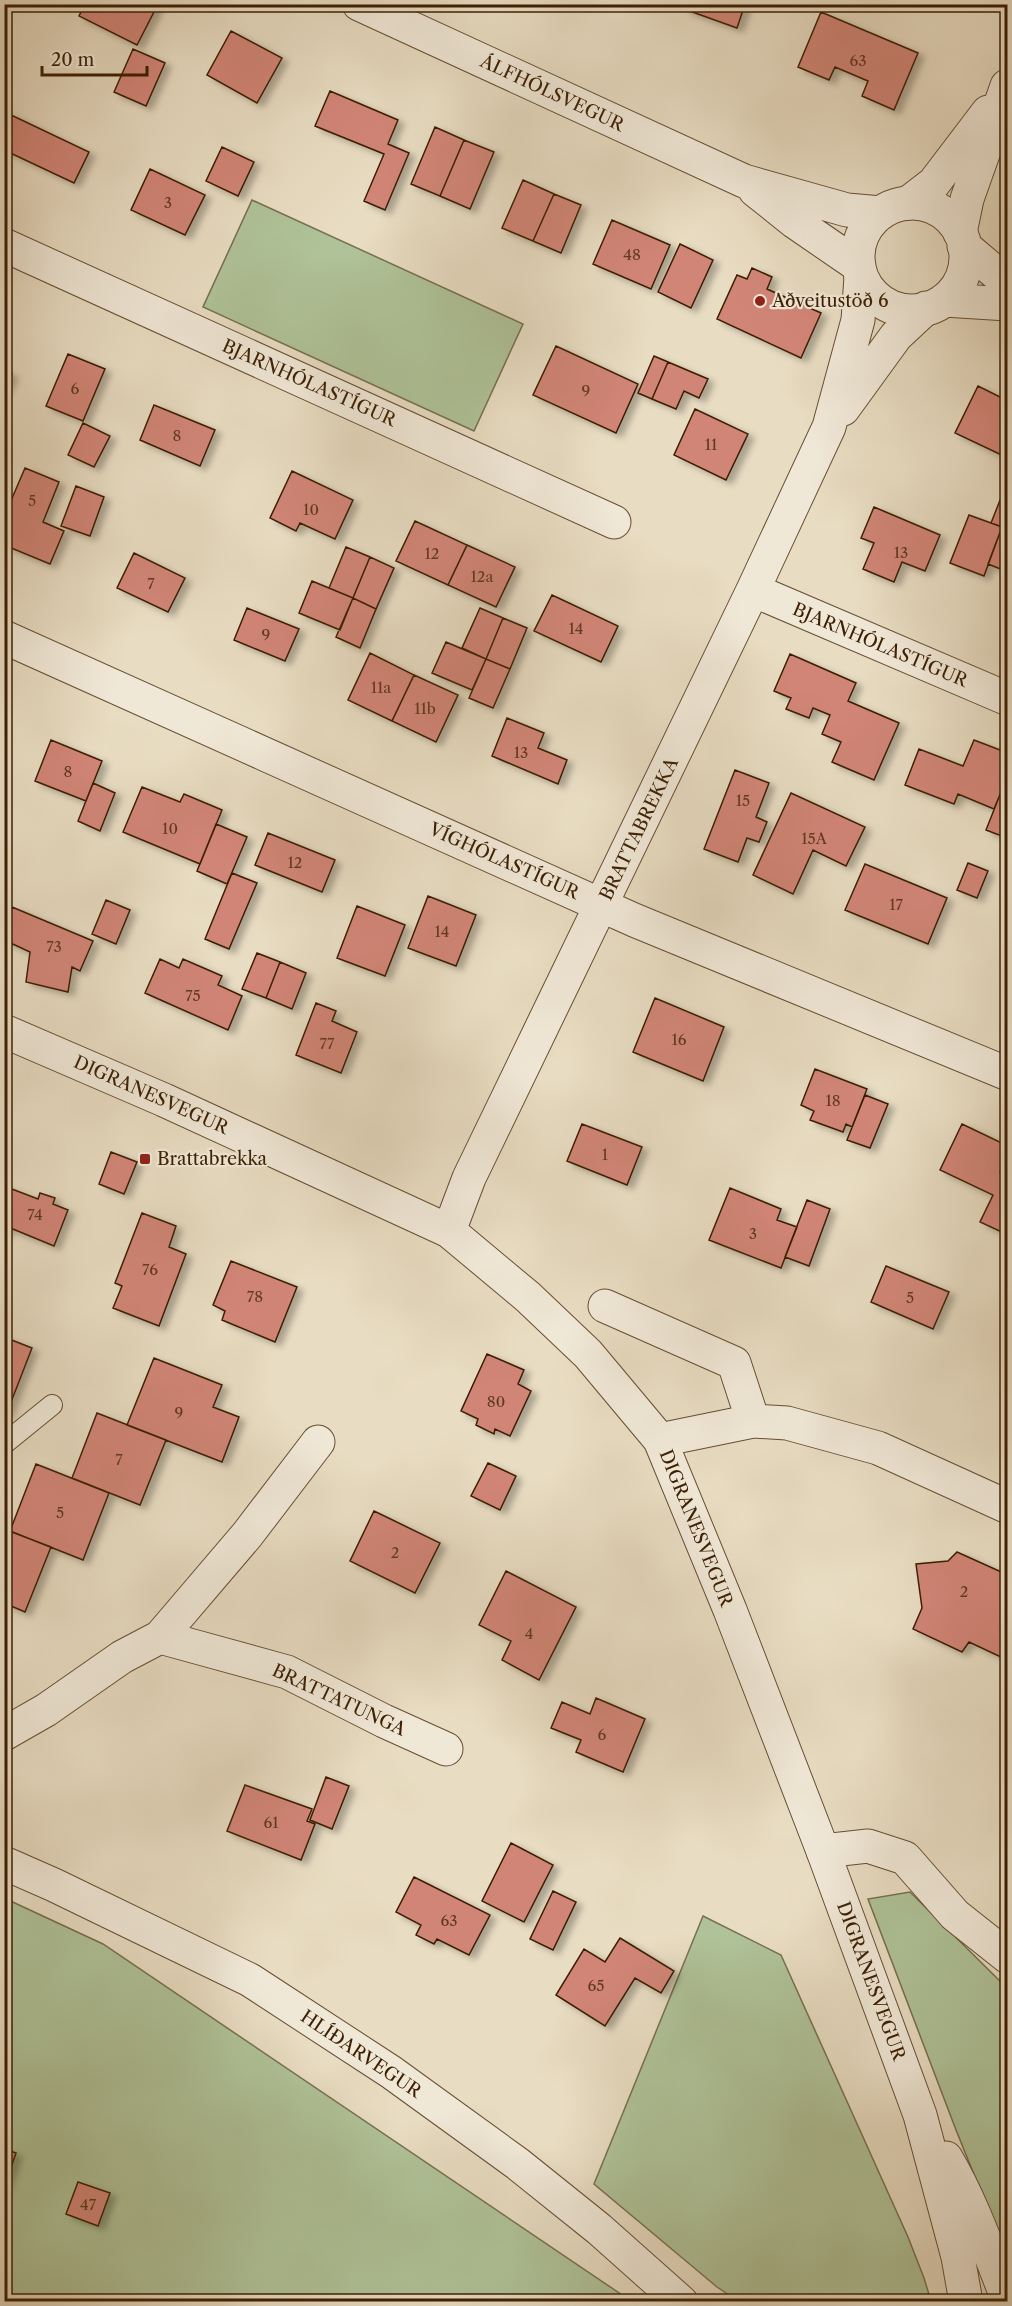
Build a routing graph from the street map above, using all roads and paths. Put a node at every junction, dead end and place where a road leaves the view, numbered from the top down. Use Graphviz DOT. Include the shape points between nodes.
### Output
graph roads {
  1 [pos="359,4"];
  2 [pos="1007,86"];
  3 [pos="744,181"];
  4 [pos="894,208"];
  5 [pos="962,239"];
  6 [pos="4,245"];
  7 [pos="860,271"];
  8 [pos="1008,280"];
  9 [pos="935,304"];
  10 [pos="1008,304"];
  11 [pos="829,427"];
  12 [pos="614,522"];
  13 [pos="753,590"];
  14 [pos="4,637"];
  15 [pos="1008,699"];
  16 [pos="602,906"];
  17 [pos="4,1030"];
  18 [pos="1008,1074"];
  19 [pos="449,1231"];
  20 [pos="605,1306"];
  21 [pos="52,1405"];
  22 [pos="753,1421"];
  23 [pos="660,1440"];
  24 [pos="318,1442"];
  25 [pos="4,1444"];
  26 [pos="1008,1507"];
  27 [pos="160,1637"];
  28 [pos="4,1734"];
  29 [pos="446,1749"];
  30 [pos="823,1851"];
  31 [pos="4,1863"];
  32 [pos="1008,1957"];
  33 [pos="920,2115"];
  34 [pos="1008,2300"];
  35 [pos="681,2301"];
  36 [pos="966,2301"];
  1 -- 3 [label="street, ÁLFHÓLSVEGUR"];
  2 -- 4 [label="street" via="934,183"];
  2 -- 5 [label="street" via="968,199"];
  3 -- 4 [label="street, ÁLFHÓLSVEGUR" via="847,210"];
  3 -- 7 [label="street, ÁLFHÓLSVEGUR"];
  4 -- 5 [label="street" via="924,205 939,210 951,220"];
  4 -- 7 [label="street" via="870,223 862,236 858,251"];
  5 -- 8 [label="street"];
  5 -- 9 [label="street" via="962,275 955,289"];
  6 -- 12 [label="street, BJARNHÓLASTÍGUR"];
  7 -- 9 [label="street" via="869,290 895,308 910,311"];
  7 -- 11 [label="street, BRATTABREKKA" via="858,320"];
  9 -- 10 [label="street"];
  9 -- 11 [label="street, BRATTABREKKA" via="896,336"];
  11 -- 13 [label="street, BRATTABREKKA"];
  13 -- 15 [label="street, BJARNHÓLASTÍGUR"];
  13 -- 16 [label="street, BRATTABREKKA"];
  14 -- 16 [label="street, VÍGHÓLASTÍGUR"];
  16 -- 18 [label="street, VÍGHÓLASTÍGUR"];
  16 -- 19 [label="street, BRATTABREKKA" via="469,1178"];
  17 -- 19 [label="street, DIGRANESVEGUR"];
  19 -- 23 [label="street, DIGRANESVEGUR" via="588,1354"];
  20 -- 22 [label="street" via="734,1363"];
  21 -- 25 [label="lane"];
  22 -- 23 [label="street"];
  22 -- 26 [label="street" via="787,1423 878,1448"];
  23 -- 30 [label="street, DIGRANESVEGUR"];
  24 -- 27 [label="street" via="247,1535"];
  27 -- 28 [label="street" via="122,1657"];
  27 -- 29 [label="street, BRATTATUNGA" via="287,1672"];
  30 -- 32 [label="street" via="868,1846 905,1858 954,1915"];
  30 -- 33 [label="street, DIGRANESVEGUR"];
  31 -- 35 [label="street, HLÍÐARVEGUR" via="259,1986 391,2072 518,2164"];
  33 -- 34 [label="street, DIGRANESVEGUR" via="957,2178"];
  33 -- 36 [label="street, DIGRANESVEGUR"];
}
